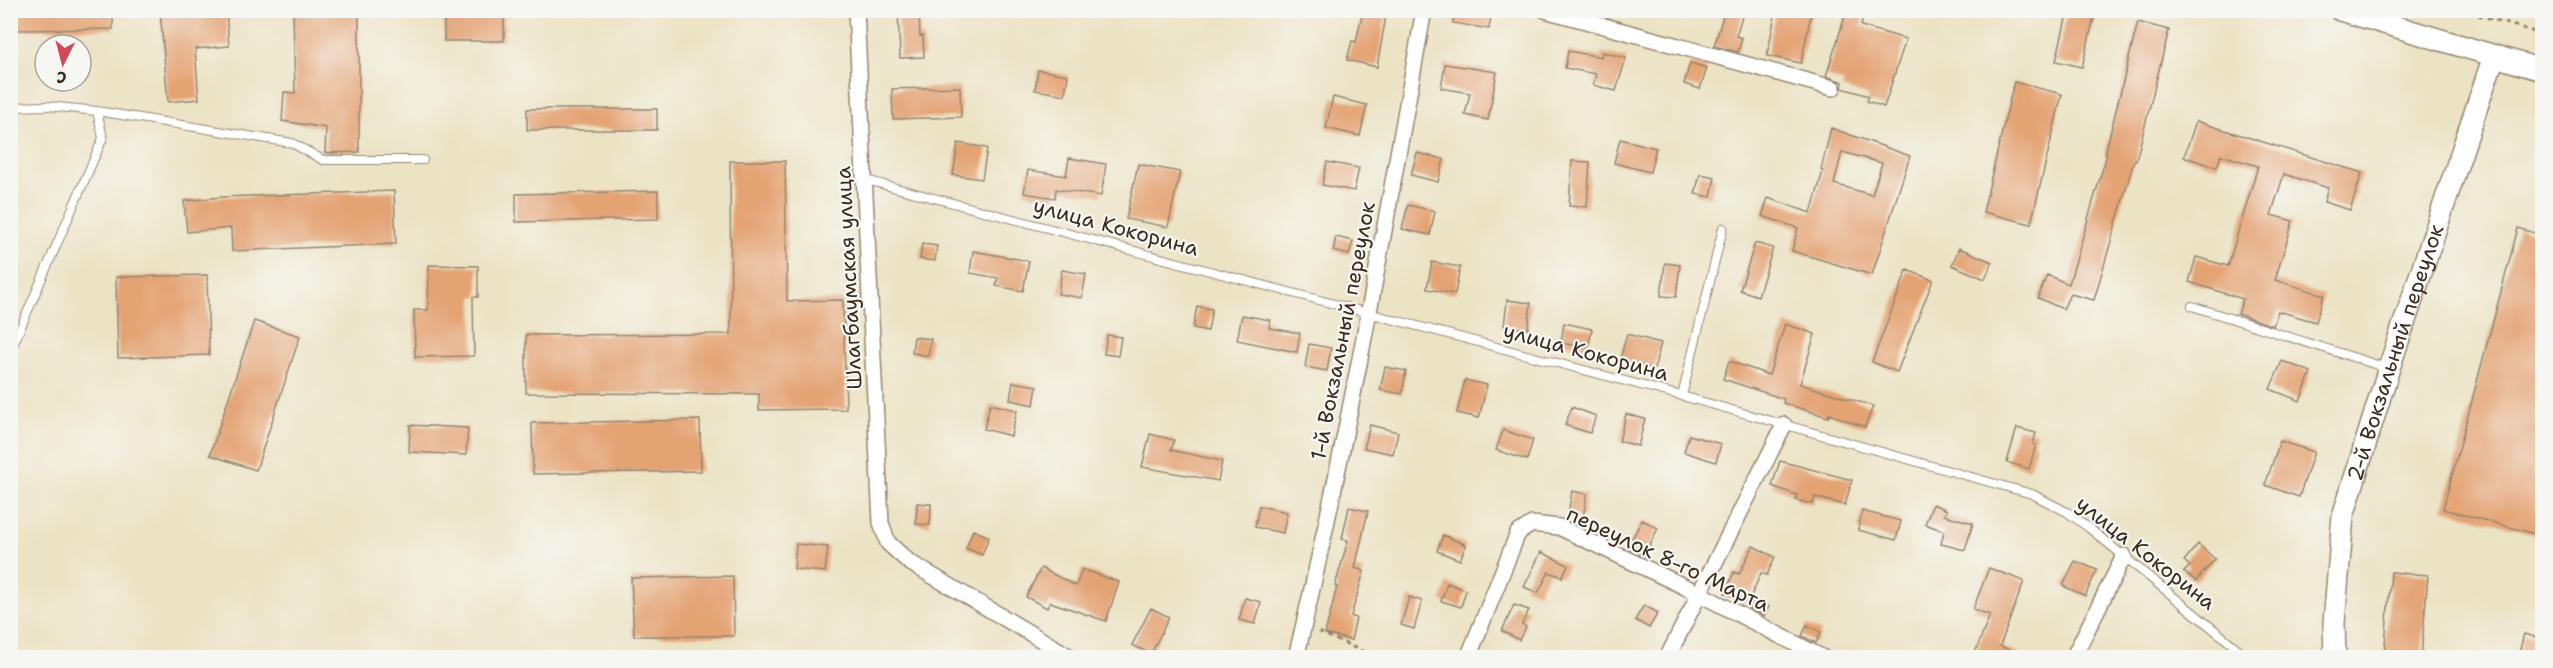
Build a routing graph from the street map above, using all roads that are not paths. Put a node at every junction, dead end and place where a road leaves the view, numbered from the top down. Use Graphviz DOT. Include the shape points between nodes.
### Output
graph roads {
  1 [pos="856,10"];
  2 [pos="1424,10"];
  3 [pos="1545,10"];
  4 [pos="2342,11"];
  5 [pos="2494,56"];
  6 [pos="2542,70"];
  7 [pos="1833,88"];
  8 [pos="10,107"];
  9 [pos="97,111"];
  10 [pos="423,160"];
  11 [pos="866,180"];
  12 [pos="1723,228"];
  13 [pos="2192,306"];
  14 [pos="1370,313"];
  15 [pos="10,352"];
  16 [pos="2389,368"];
  17 [pos="1682,396"];
  18 [pos="1784,425"];
  19 [pos="2124,556"];
  20 [pos="1698,593"];
  21 [pos="1072,657"];
  22 [pos="1296,657"];
  23 [pos="1468,657"];
  24 [pos="1666,657"];
  25 [pos="1823,657"];
  26 [pos="2073,657"];
  27 [pos="2249,657"];
  28 [pos="2335,657"];
  1 -- 11 [label="street, Шлагбаумская улица"];
  2 -- 14 [label="street, 1-й Вокзальный переулок"];
  3 -- 7 [label="street"];
  4 -- 5 [label="main road"];
  5 -- 6 [label="main road"];
  5 -- 16 [label="main road, 2-й Вокзальный переулок"];
  8 -- 9 [label="lane"];
  9 -- 10 [label="lane" via="292,143 323,160"];
  9 -- 15 [label="lane" via="103,138"];
  11 -- 14 [label="lane, улица Кокорина"];
  11 -- 21 [label="street, Шлагбаумская улица" via="881,523 888,543 909,562"];
  12 -- 17 [label="lane"];
  13 -- 16 [label="lane"];
  14 -- 17 [label="lane, улица Кокорина"];
  14 -- 22 [label="street, 1-й Вокзальный переулок"];
  16 -- 28 [label="main road, 2-й Вокзальный переулок" via="2343,516"];
  17 -- 18 [label="lane, улица Кокорина"];
  18 -- 19 [label="lane, улица Кокорина" via="2032,494 2067,512"];
  18 -- 20 [label="street"];
  19 -- 26 [label="street"];
  19 -- 27 [label="lane, улица Кокорина"];
  20 -- 23 [label="street, переулок 8-го Марта" via="1558,526 1532,524 1518,533"];
  20 -- 24 [label="street"];
  20 -- 25 [label="street, переулок 8-го Марта"];
}
